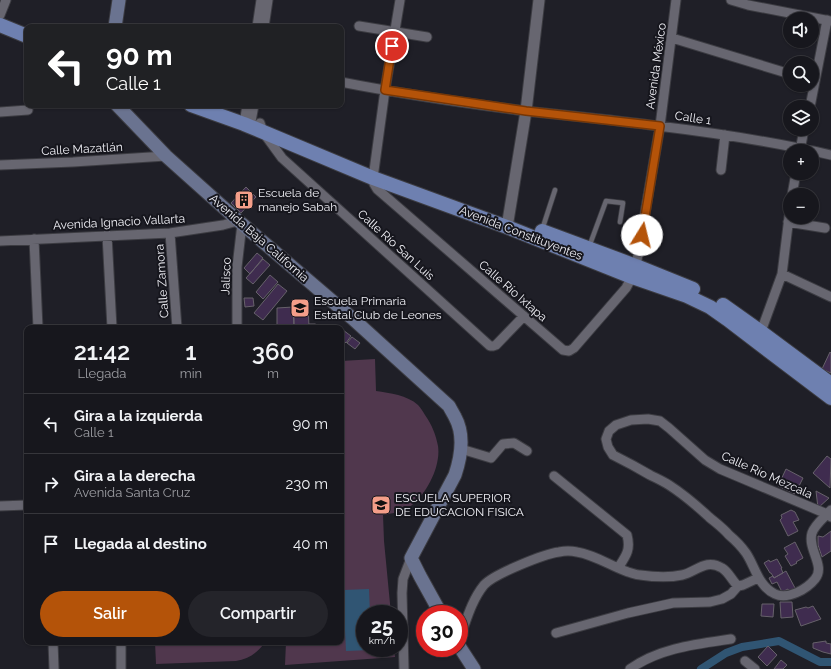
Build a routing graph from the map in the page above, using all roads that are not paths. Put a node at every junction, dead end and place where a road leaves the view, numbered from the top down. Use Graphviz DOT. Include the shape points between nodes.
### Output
graph roads {
  1 [pos="6,0"];
  2 [pos="119,0"];
  3 [pos="125,0"];
  4 [pos="261,0"];
  5 [pos="268,0"];
  6 [pos="400,0"];
  7 [pos="539,0"];
  8 [pos="676,0"];
  9 [pos="731,0"];
  10 [pos="748,2"];
  11 [pos="0,15"];
  12 [pos="829,21"];
  13 [pos="115,24"];
  14 [pos="121,24"];
  15 [pos="257,24"];
  16 [pos="264,24"];
  17 [pos="0,25"];
  18 [pos="358,26"];
  19 [pos="394,31"];
  20 [pos="0,34"];
  21 [pos="24,35"];
  22 [pos="427,37"];
  23 [pos="672,38"];
  24 [pos="24,43"];
  25 [pos="819,58"];
  26 [pos="783,72"];
  27 [pos="344,83"];
  28 [pos="385,90"];
  29 [pos="120,108"];
  30 [pos="202,108"];
  31 [pos="220,108"];
  32 [pos="254,108"];
  33 [pos="28,110"];
  34 [pos="526,111"];
  35 [pos="0,112"];
  36 [pos="252,121"];
  37 [pos="660,126"];
  38 [pos="726,135"];
  39 [pos="783,147"];
  40 [pos="819,153"];
  41 [pos="831,155"];
  42 [pos="166,156"];
  43 [pos="0,164"];
  44 [pos="721,170"];
  45 [pos="374,173"];
  46 [pos="555,190"];
  47 [pos="508,222"];
  48 [pos="620,222"];
  49 [pos="240,223"];
  50 [pos="788,224"];
  51 [pos="800,224"];
  52 [pos="825,228"];
  53 [pos="170,233"];
  54 [pos="107,235"];
  55 [pos="540,235"];
  56 [pos="34,239"];
  57 [pos="0,241"];
  58 [pos="587,253"];
  59 [pos="634,271"];
  60 [pos="782,274"];
  61 [pos="831,297"];
  62 [pos="524,316"];
  63 [pos="38,325"];
  64 [pos="112,325"];
  65 [pos="177,325"];
  66 [pos="237,325"];
  67 [pos="759,337"];
  68 [pos="831,384"];
  69 [pos="831,398"];
  70 [pos="461,449"];
  71 [pos="527,451"];
  72 [pos="554,476"];
  73 [pos="24,505"];
  74 [pos="0,506"];
  75 [pos="830,514"];
  76 [pos="411,558"];
  77 [pos="618,568"];
  78 [pos="758,578"];
  79 [pos="738,586"];
  80 [pos="436,605"];
  81 [pos="468,616"];
  82 [pos="556,633"];
  83 [pos="732,639"];
  84 [pos="53,645"];
  85 [pos="121,645"];
  86 [pos="466,657"];
  87 [pos="745,661"];
  88 [pos="54,669"];
  89 [pos="121,669"];
  90 [pos="404,669"];
  91 [pos="474,669"];
  92 [pos="630,669"];
  93 [pos="755,669"];
  1 -- 11 [label="street"];
  2 -- 13 [label="main road"];
  3 -- 14 [label="main road"];
  4 -- 15 [label="street"];
  5 -- 16 [label="street"];
  6 -- 19 [label="street"];
  7 -- 34 [label="street"];
  8 -- 23 [label="street, Avenida México"];
  9 -- 10 [label="street"];
  10 -- 12 [label="street"];
  12 -- 25 [label="street"];
  17 -- 21 [label="main road"];
  18 -- 19 [label="street"];
  19 -- 22 [label="street"];
  19 -- 28 [label="street"];
  20 -- 24 [label="main road"];
  23 -- 26 [label="street"];
  23 -- 37 [label="street, Avenida México"];
  27 -- 28 [label="street, Calle 1"];
  28 -- 34 [label="street, Calle 1"];
  28 -- 45 [label="street"];
  29 -- 42 [label="main road, Avenida Baja California"];
  30 -- 36 [label="main road, Avenida Constituyentes"];
  31 -- 36 [label="main road, Avenida Constituyentes"];
  32 -- 36 [label="street"];
  33 -- 35 [label="street"];
  34 -- 37 [label="street, Calle 1"];
  34 -- 47 [label="street"];
  36 -- 45 [label="main road, Avenida Constituyentes"];
  36 -- 62 [label="street, Calle Río San Luis" via="282,158 490,346 496,345"];
  37 -- 38 [label="street, Calle 1"];
  37 -- 59 [label="street, Avenida México"];
  38 -- 39 [label="street, Calle 1"];
  38 -- 44 [label="street"];
  40 -- 41 [label="street, Calle 1"];
  42 -- 43 [label="street, Calle Mazatlán"];
  42 -- 49 [label="main road, Avenida Baja California"];
  45 -- 47 [label="main road, Avenida Constituyentes"];
  45 -- 62 [label="street, Calle Río Ixtapa" via="374,184 377,189"];
  46 -- 55 [label="lane"];
  47 -- 55 [label="main road, Avenida Constituyentes"];
  48 -- 58 [label="lane" via="623,203 606,201"];
  49 -- 53 [label="street, Avenida Ignacio Vallarta"];
  49 -- 66 [label="street, Jalisco"];
  49 -- 70 [label="main road, Avenida Baja California" via="352,318 449,406 460,432"];
  50 -- 60 [label="street"];
  51 -- 52 [label="street"];
  53 -- 54 [label="street, Avenida Ignacio Vallarta"];
  53 -- 65 [label="street, Calle Zamora"];
  54 -- 56 [label="street, Avenida Ignacio Vallarta"];
  54 -- 64 [label="street"];
  55 -- 58 [label="main road, Avenida Constituyentes"];
  56 -- 57 [label="street, Avenida Ignacio Vallarta"];
  56 -- 63 [label="street"];
  58 -- 59 [label="main road, Avenida Constituyentes"];
  59 -- 62 [label="street, Calle Río Ixtapa" via="626,288 569,352 563,350"];
  59 -- 67 [label="main road, Avenida Constituyentes" via="710,308"];
  60 -- 61 [label="street"];
  60 -- 67 [label="street"];
  67 -- 68 [label="main road, Avenida Constituyentes"];
  67 -- 69 [label="main road, Avenida Constituyentes"];
  70 -- 71 [label="street" via="491,458 503,444 514,443"];
  70 -- 76 [label="main road, Avenida Baja California" via="455,475"];
  72 -- 77 [label="street" via="627,535 628,553"];
  73 -- 74 [label="street"];
  75 -- 78 [label="street, Calle Río Mezcala" via="812,533 811,544 819,573 812,583 793,594 782,596 768,589"];
  75 -- 78 [label="street, Calle Río Mezcala" via="720,469 705,460 660,421 631,420 616,425 609,431 606,439 613,455 668,484 688,498 746,553"];
  76 -- 80 [label="main road"];
  76 -- 90 [label="street, Avenida Baja California" via="403,579 402,593"];
  77 -- 79 [label="street" via="638,575 662,577 684,574 713,564 723,568"];
  77 -- 81 [label="street" via="593,556 576,552 559,552 541,557 498,575 485,584 474,600"];
  78 -- 79 [label="street"];
  79 -- 82 [label="street" via="722,599 674,603"];
  83 -- 92 [label="street" via="686,646 656,655"];
  84 -- 88 [label="street"];
  85 -- 89 [label="street"];
  86 -- 91 [label="main road"];
  87 -- 93 [label="street"];
}
